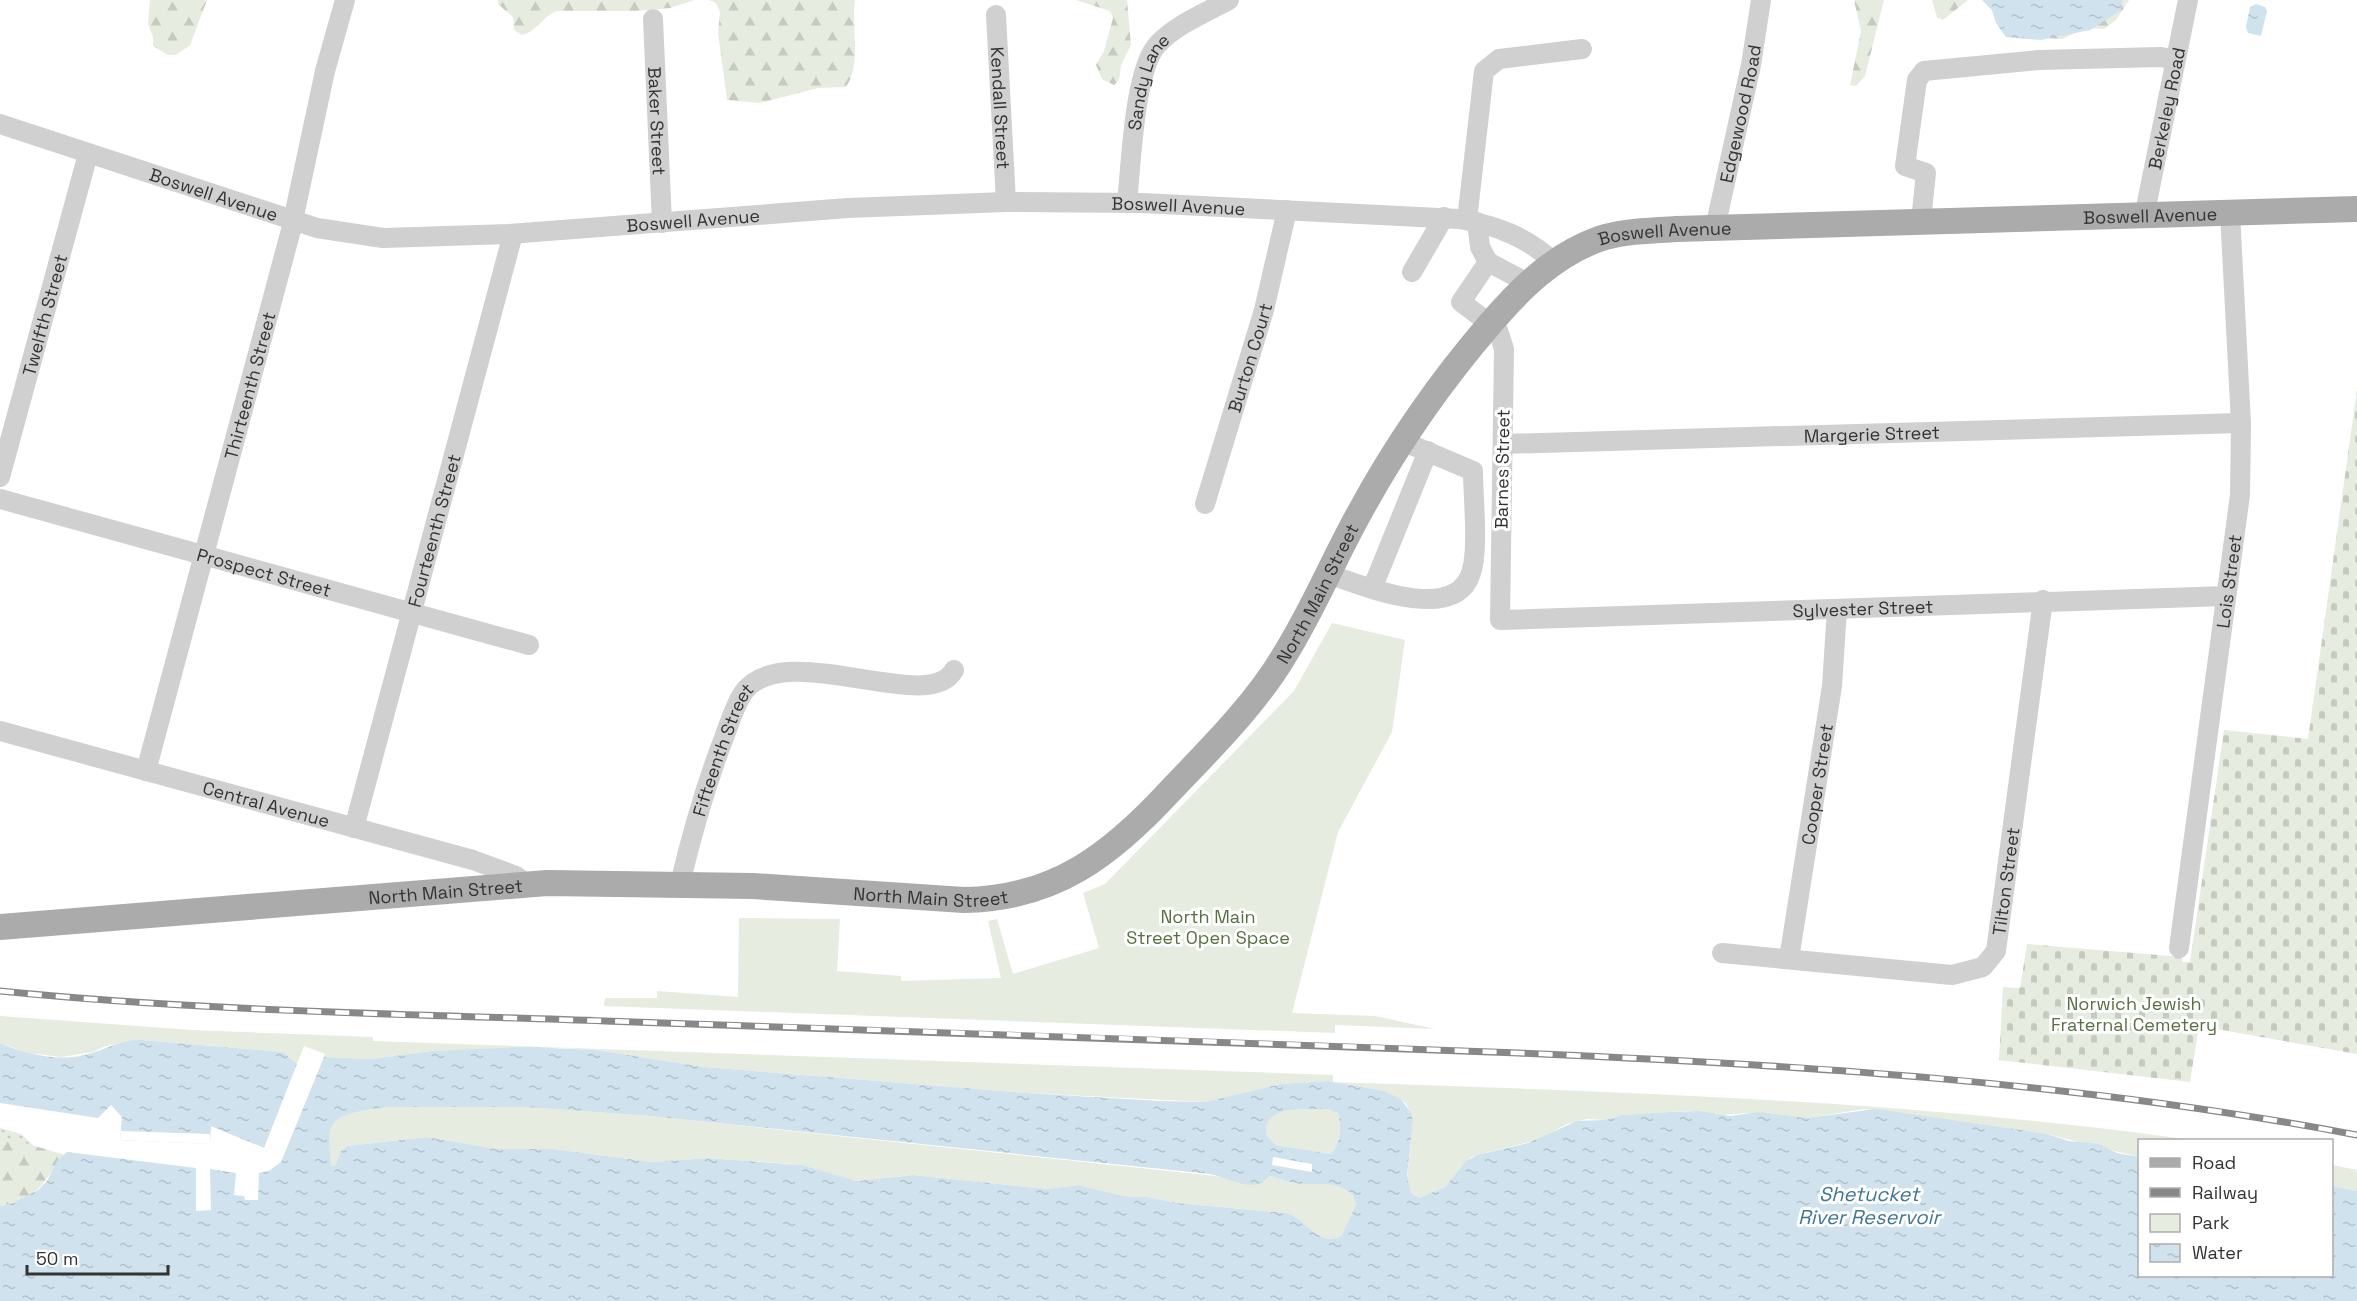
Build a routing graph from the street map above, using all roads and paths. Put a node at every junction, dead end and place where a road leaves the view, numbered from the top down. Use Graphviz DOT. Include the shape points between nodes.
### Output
graph roads {
  1 [pos="345,0"];
  2 [pos="1229,0"];
  3 [pos="1761,0"];
  4 [pos="2188,0"];
  5 [pos="996,15"];
  6 [pos="652,19"];
  7 [pos="1582,50"];
  8 [pos="2175,60"];
  9 [pos="0,124"];
  10 [pos="88,154"];
  11 [pos="1006,202"];
  12 [pos="1127,203"];
  13 [pos="2357,208"];
  14 [pos="1287,210"];
  15 [pos="2230,213"];
  16 [pos="1444,217"];
  17 [pos="2144,217"];
  18 [pos="293,220"];
  19 [pos="1472,221"];
  20 [pos="1921,221"];
  21 [pos="662,223"];
  22 [pos="1715,228"];
  23 [pos="513,234"];
  24 [pos="1488,261"];
  25 [pos="1555,263"];
  26 [pos="1412,272"];
  27 [pos="1528,283"];
  28 [pos="1491,323"];
  29 [pos="2241,423"];
  30 [pos="1402,441"];
  31 [pos="1503,444"];
  32 [pos="1428,451"];
  33 [pos="0,477"];
  34 [pos="0,499"];
  35 [pos="1205,504"];
  36 [pos="204,555"];
  37 [pos="1328,574"];
  38 [pos="1372,589"];
  39 [pos="2226,596"];
  40 [pos="2043,600"];
  41 [pos="1837,609"];
  42 [pos="412,612"];
  43 [pos="1500,620"];
  44 [pos="529,645"];
  45 [pos="954,670"];
  46 [pos="0,731"];
  47 [pos="146,771"];
  48 [pos="354,828"];
  49 [pos="680,884"];
  50 [pos="528,885"];
  51 [pos="0,927"];
  52 [pos="2179,948"];
  53 [pos="1722,953"];
  54 [pos="1790,959"];
  1 -- 18 [label="street, Thirteenth Street" via="325,71"];
  2 -- 12 [label="street, Sandy Lane" via="1184,24 1156,45 1142,76"];
  3 -- 22 [label="street, Edgewood Road" via="1754,51"];
  4 -- 8 [label="street, Berkeley Road"];
  5 -- 11 [label="street, Kendall Street"];
  6 -- 21 [label="street, Baker Street"];
  7 -- 19 [label="street" via="1499,59 1484,71"];
  8 -- 17 [label="street, Berkeley Road"];
  8 -- 20 [label="street" via="2039,60 1924,71 1917,80 1905,166 1926,173"];
  9 -- 10 [label="street, Boswell Avenue"];
  10 -- 18 [label="street, Boswell Avenue"];
  10 -- 33 [label="street, Twelfth Street"];
  11 -- 12 [label="street, Boswell Avenue"];
  11 -- 21 [label="street, Boswell Avenue" via="848,208"];
  12 -- 14 [label="street, Boswell Avenue"];
  13 -- 15 [label="main road, Boswell Avenue"];
  14 -- 16 [label="street, Boswell Avenue"];
  14 -- 35 [label="street, Burton Court" via="1264,310"];
  15 -- 17 [label="main road, Boswell Avenue"];
  15 -- 29 [label="street, Lois Street"];
  16 -- 19 [label="street, Boswell Avenue"];
  16 -- 26 [label="street"];
  17 -- 20 [label="main road, Boswell Avenue"];
  18 -- 23 [label="street, Boswell Avenue" via="337,232 382,238"];
  18 -- 36 [label="street, Thirteenth Street"];
  19 -- 24 [label="street"];
  19 -- 25 [label="street, Boswell Avenue" via="1524,238"];
  20 -- 22 [label="main road, Boswell Avenue"];
  21 -- 23 [label="street, Boswell Avenue"];
  22 -- 25 [label="main road, Boswell Avenue" via="1610,236 1590,242"];
  23 -- 42 [label="street, Fourteenth Street"];
  24 -- 27 [label="street"];
  24 -- 28 [label="street" via="1461,302"];
  25 -- 27 [label="main road, North Main Street"];
  27 -- 28 [label="main road, North Main Street"];
  28 -- 30 [label="main road, North Main Street"];
  28 -- 31 [label="street, Barnes Street" via="1498,330 1504,349"];
  29 -- 31 [label="street, Margerie Street"];
  29 -- 39 [label="street, Lois Street" via="2240,495"];
  30 -- 32 [label="street"];
  30 -- 37 [label="main road, North Main Street" via="1370,492"];
  31 -- 43 [label="street, Barnes Street"];
  32 -- 38 [label="street"];
  32 -- 38 [label="street" via="1473,471 1472,573 1466,584 1444,598 1395,596"];
  34 -- 36 [label="street, Prospect Street"];
  36 -- 42 [label="street, Prospect Street"];
  36 -- 47 [label="street, Thirteenth Street"];
  37 -- 38 [label="street"];
  37 -- 49 [label="main road, North Main Street" via="1284,658 1234,722 1127,836 1096,860 1064,877 1022,891 978,899"];
  39 -- 40 [label="street, Sylvester Street"];
  39 -- 52 [label="street, Lois Street"];
  40 -- 41 [label="street, Sylvester Street"];
  40 -- 54 [label="street, Tilton Street" via="1996,951 1983,967 1952,975"];
  41 -- 43 [label="street, Sylvester Street"];
  41 -- 54 [label="street, Cooper Street" via="1832,686"];
  42 -- 44 [label="street, Prospect Street"];
  42 -- 48 [label="street, Fourteenth Street"];
  45 -- 49 [label="street, Fifteenth Street" via="947,680 933,685 801,671 768,675 744,692 702,796"];
  46 -- 47 [label="street, Central Avenue"];
  47 -- 48 [label="street, Central Avenue"];
  48 -- 50 [label="street, Central Avenue" via="488,864"];
  49 -- 50 [label="main road, North Main Street"];
  50 -- 51 [label="main road, North Main Street"];
  53 -- 54 [label="street, Tilton Street"];
}
